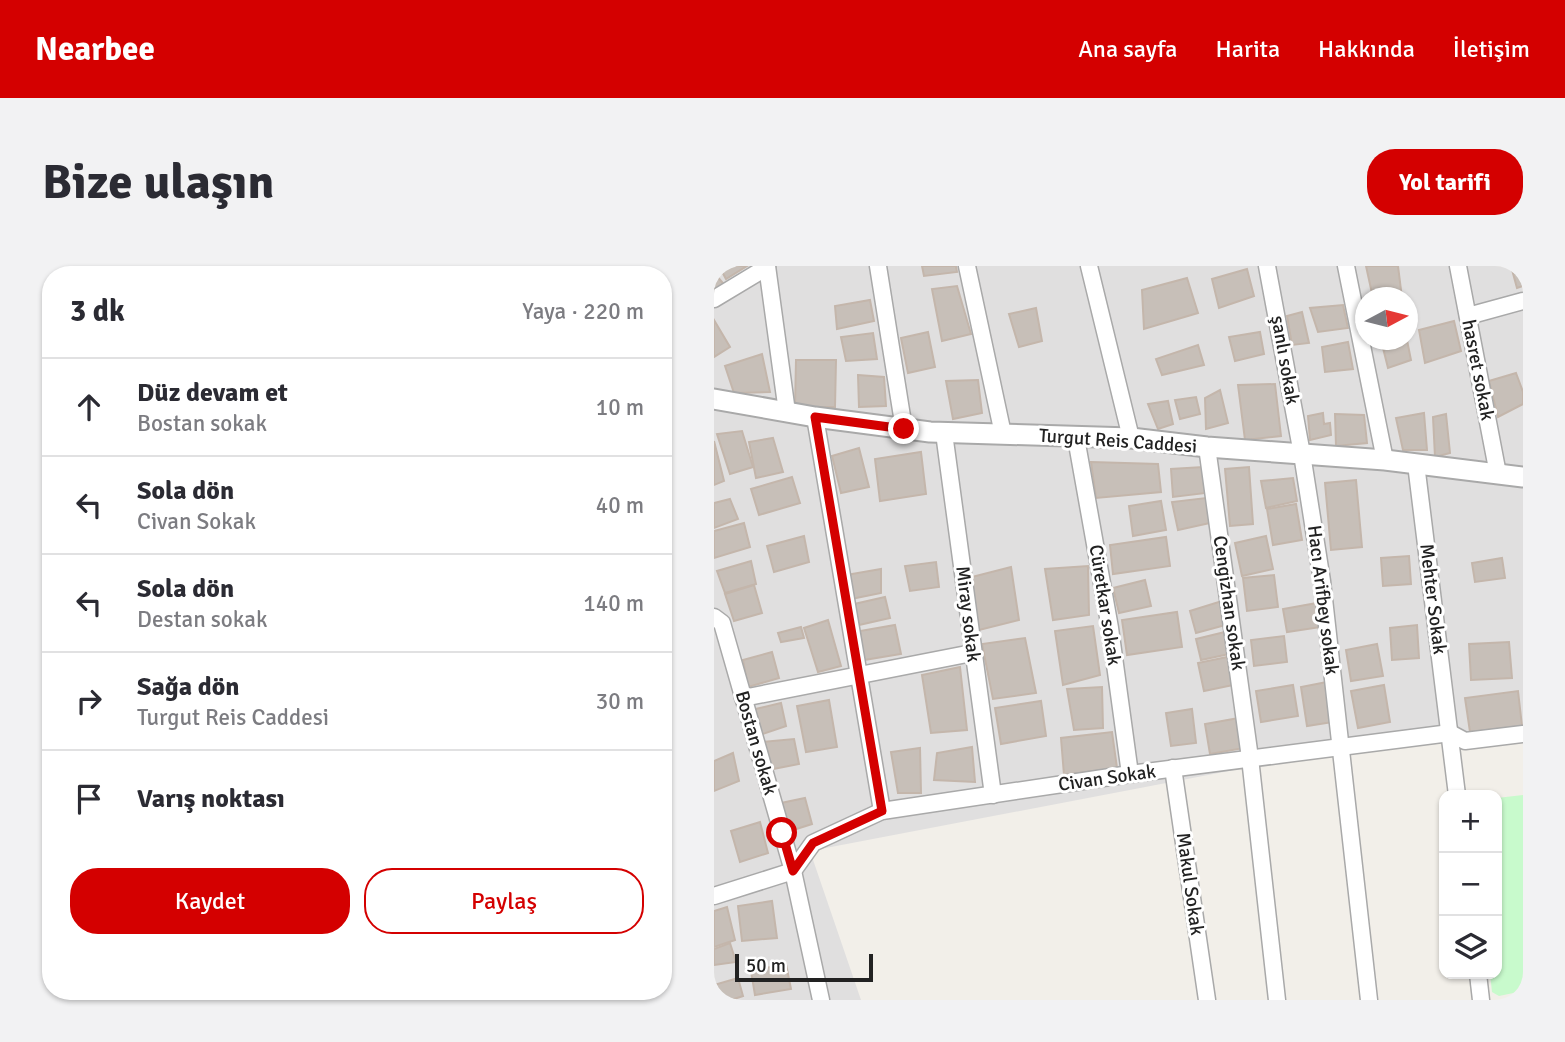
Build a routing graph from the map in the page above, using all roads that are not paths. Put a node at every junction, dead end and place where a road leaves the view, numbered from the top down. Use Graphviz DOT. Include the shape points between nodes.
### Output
graph roads {
  1 [pos="767,266"];
  2 [pos="877,266"];
  3 [pos="967,266"];
  4 [pos="1089,266"];
  5 [pos="1267,266"];
  6 [pos="1346,266"];
  7 [pos="1458,266"];
  8 [pos="714,299"];
  9 [pos="1523,301"];
  10 [pos="1468,316"];
  11 [pos="714,399"];
  12 [pos="787,412"];
  13 [pos="815,417"];
  14 [pos="904,429"];
  15 [pos="944,433"];
  16 [pos="1003,434"];
  17 [pos="1076,438"];
  18 [pos="1131,438"];
  19 [pos="1207,447"];
  20 [pos="1302,454"];
  21 [pos="1385,460"];
  22 [pos="1416,464"];
  23 [pos="1498,474"];
  24 [pos="1523,477"];
  25 [pos="714,617"];
  26 [pos="972,653"];
  27 [pos="857,676"];
  28 [pos="743,698"];
  29 [pos="1450,733"];
  30 [pos="1523,734"];
  31 [pos="1341,747"];
  32 [pos="1250,758"];
  33 [pos="1173,768"];
  34 [pos="1130,774"];
  35 [pos="1456,790"];
  36 [pos="993,795"];
  37 [pos="882,811"];
  38 [pos="793,871"];
  39 [pos="714,896"];
  40 [pos="1479,979"];
  41 [pos="821,1000"];
  42 [pos="1207,1000"];
  43 [pos="1277,1000"];
  44 [pos="1369,1000"];
  45 [pos="1481,1000"];
  1 -- 8 [label="street"];
  1 -- 12 [label="street"];
  2 -- 14 [label="street"];
  3 -- 16 [label="street"];
  4 -- 18 [label="street"];
  5 -- 20 [label="street, şanlı sokak"];
  6 -- 21 [label="street"];
  7 -- 10 [label="street, hasret sokak"];
  9 -- 10 [label="street"];
  10 -- 23 [label="street, hasret sokak"];
  11 -- 12 [label="street, Turgut Reis Caddesi"];
  12 -- 13 [label="street, Turgut Reis Caddesi"];
  13 -- 14 [label="street, Turgut Reis Caddesi"];
  13 -- 27 [label="street"];
  14 -- 15 [label="street, Turgut Reis Caddesi"];
  15 -- 16 [label="street, Turgut Reis Caddesi"];
  15 -- 26 [label="street, Miray sokak"];
  16 -- 17 [label="street, Turgut Reis Caddesi"];
  17 -- 18 [label="street, Turgut Reis Caddesi"];
  17 -- 34 [label="street, Cüretkar sokak"];
  18 -- 19 [label="street, Turgut Reis Caddesi"];
  19 -- 20 [label="street, Turgut Reis Caddesi"];
  19 -- 32 [label="street, Cengizhan sokak"];
  20 -- 21 [label="street, Turgut Reis Caddesi"];
  20 -- 31 [label="street, Hacı Arifbey sokak"];
  21 -- 22 [label="street, Turgut Reis Caddesi"];
  22 -- 23 [label="street, Turgut Reis Caddesi"];
  22 -- 29 [label="street, Mehter Sokak"];
  23 -- 24 [label="street, Turgut Reis Caddesi"];
  25 -- 28 [label="street, Bostan sokak" via="722,623"];
  26 -- 27 [label="street"];
  26 -- 36 [label="street, Miray sokak"];
  27 -- 28 [label="street"];
  27 -- 37 [label="street"];
  28 -- 38 [label="street, Bostan sokak"];
  29 -- 30 [label="street, Civan Sokak" via="1465,741"];
  29 -- 31 [label="street, Civan Sokak"];
  29 -- 35 [label="street, Mehter Sokak"];
  31 -- 32 [label="street, Civan Sokak"];
  31 -- 44 [label="street, Hacı Arifbey sokak"];
  32 -- 33 [label="street, Civan Sokak"];
  32 -- 43 [label="street, Cengizhan sokak"];
  33 -- 34 [label="street, Civan Sokak"];
  33 -- 42 [label="street, Makul Sokak"];
  34 -- 36 [label="street, Civan Sokak"];
  36 -- 37 [label="street, Civan Sokak"];
  37 -- 38 [label="street, Civan Sokak" via="813,843"];
  38 -- 39 [label="street"];
  38 -- 41 [label="street"];
  40 -- 45 [label="street"];
}
